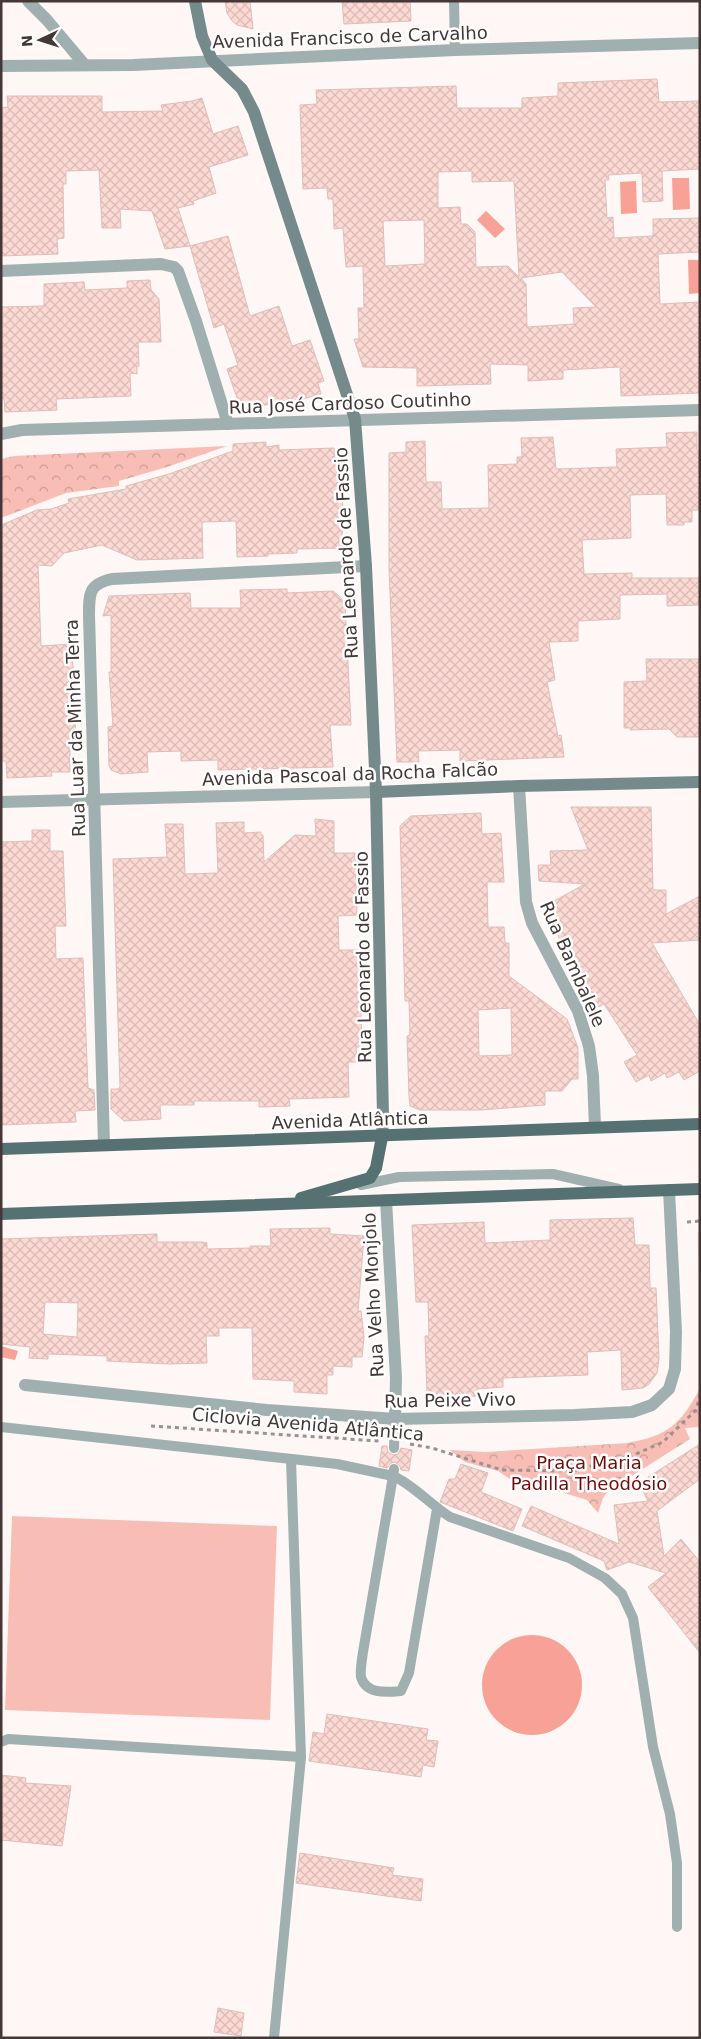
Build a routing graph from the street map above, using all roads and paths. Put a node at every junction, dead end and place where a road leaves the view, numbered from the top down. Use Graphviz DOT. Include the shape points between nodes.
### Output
graph roads {
  1 [pos="28,1"];
  2 [pos="195,1"];
  3 [pos="454,1"];
  4 [pos="700,43"];
  5 [pos="456,50"];
  6 [pos="212,60"];
  7 [pos="84,64"];
  8 [pos="1,66"];
  9 [pos="1,271"];
  10 [pos="700,410"];
  11 [pos="355,419"];
  12 [pos="228,424"];
  13 [pos="1,434"];
  14 [pos="366,566"];
  15 [pos="700,782"];
  16 [pos="519,786"];
  17 [pos="376,792"];
  18 [pos="95,799"];
  19 [pos="1,802"];
  20 [pos="700,1124"];
  21 [pos="595,1127"];
  22 [pos="382,1137"];
  23 [pos="104,1145"];
  24 [pos="1,1149"];
  25 [pos="700,1189"];
  26 [pos="669,1190"];
  27 [pos="630,1191"];
  28 [pos="386,1200"];
  29 [pos="284,1203"];
  30 [pos="1,1214"];
  31 [pos="25,1386"];
  32 [pos="700,1395"];
  33 [pos="395,1419"];
  34 [pos="144,1425"];
  35 [pos="1,1427"];
  36 [pos="394,1445"];
  37 [pos="291,1460"];
  38 [pos="393,1472"];
  39 [pos="437,1509"];
  40 [pos="1,1742"];
  41 [pos="301,1757"];
  42 [pos="678,1927"];
  43 [pos="274,2038"];
  1 -- 7 [label="street"];
  2 -- 6 [label="street, Rua Leonardo de Fassio" via="202,36"];
  3 -- 5 [label="lane"];
  4 -- 5 [label="street, Avenida Francisco de Carvalho"];
  5 -- 6 [label="street, Avenida Francisco de Carvalho"];
  6 -- 7 [label="street, Avenida Francisco de Carvalho" via="133,65"];
  6 -- 11 [label="street, Rua Leonardo de Fassio" via="242,89 254,112"];
  7 -- 8 [label="street, Avenida Francisco de Carvalho"];
  9 -- 12 [label="street" via="174,266 196,321"];
  10 -- 11 [label="street, Rua José Cardoso Coutinho"];
  11 -- 12 [label="street, Rua José Cardoso Coutinho"];
  11 -- 14 [label="street, Rua Leonardo de Fassio"];
  12 -- 13 [label="street, Rua José Cardoso Coutinho" via="22,430"];
  14 -- 17 [label="street, Rua Leonardo de Fassio"];
  14 -- 18 [label="street, Rua Luar da Minha Terra" via="112,578 93,587 89,597 89,615"];
  15 -- 16 [label="street, Avenida Pascoal da Rocha Falcão"];
  16 -- 17 [label="street, Avenida Pascoal da Rocha Falcão"];
  16 -- 21 [label="street, Rua Bambalele" via="526,902 532,923 578,1011 589,1046"];
  17 -- 18 [label="street, Avenida Pascoal da Rocha Falcão"];
  17 -- 22 [label="street, Rua Leonardo de Fassio"];
  18 -- 19 [label="street, Avenida Pascoal da Rocha Falcão"];
  18 -- 23 [label="street, Rua Luar da Minha Terra"];
  20 -- 21 [label="main road, Avenida Atlântica"];
  21 -- 22 [label="main road, Avenida Atlântica"];
  22 -- 23 [label="main road, Avenida Atlântica"];
  22 -- 29 [label="main road" via="376,1168 370,1178"];
  23 -- 24 [label="main road, Avenida Atlântica"];
  25 -- 26 [label="main road"];
  26 -- 27 [label="main road"];
  26 -- 33 [label="street, Rua Peixe Vivo" via="676,1369 669,1389 652,1405 632,1412"];
  27 -- 28 [label="main road"];
  27 -- 29 [label="lane" via="553,1174 399,1177"];
  28 -- 29 [label="main road"];
  28 -- 33 [label="street, Rua Velho Monjolo" via="396,1378"];
  29 -- 30 [label="main road"];
  31 -- 33 [label="street, Rua Peixe Vivo"];
  32 -- 36 [label="path, Ciclovia Avenida Atlântica" via="696,1410 663,1442 636,1454 573,1471 502,1470 432,1448"];
  33 -- 36 [label="lane"];
  34 -- 36 [label="path, Ciclovia Avenida Atlântica"];
  35 -- 37 [label="lane"];
  37 -- 38 [label="lane"];
  37 -- 41 [label="lane"];
  38 -- 39 [label="lane"];
  38 -- 39 [label="lane" via="361,1677 367,1686 380,1692 401,1691 409,1673"];
  39 -- 42 [label="lane" via="450,1517 568,1558 606,1578 622,1594 633,1618 653,1748 670,1814 677,1863"];
  40 -- 41 [label="lane" via="8,1739"];
  41 -- 43 [label="lane"];
}
